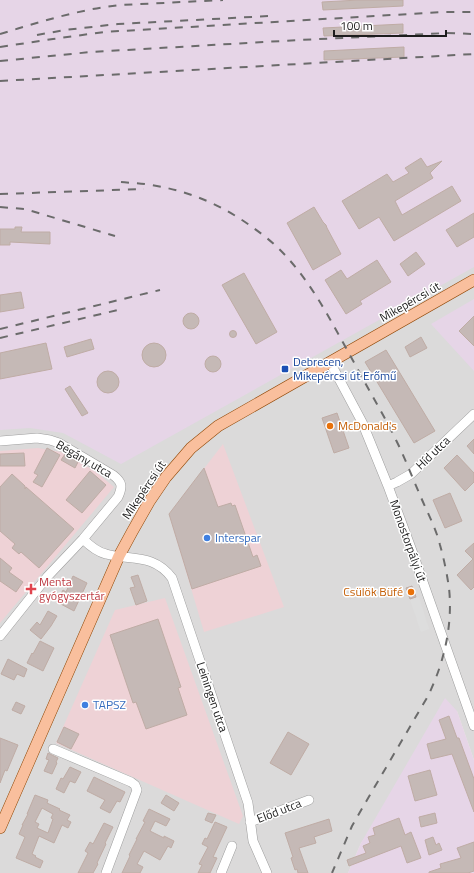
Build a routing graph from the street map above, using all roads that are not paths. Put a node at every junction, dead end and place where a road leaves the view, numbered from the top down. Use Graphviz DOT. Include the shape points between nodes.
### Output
graph roads {
  1 [pos="474,280"];
  2 [pos="330,362"];
  3 [pos="474,414"];
  4 [pos="0,441"];
  5 [pos="388,486"];
  6 [pos="82,539"];
  7 [pos="119,556"];
  8 [pos="0,636"];
  9 [pos="474,726"];
  10 [pos="53,749"];
  11 [pos="309,800"];
  12 [pos="250,822"];
  13 [pos="0,828"];
  14 [pos="232,846"];
  15 [pos="106,873"];
  16 [pos="220,873"];
  17 [pos="267,873"];
  1 -- 2 [label="main road, Mikepércsi út"];
  2 -- 5 [label="street, Monostorpályi út" via="362,422"];
  2 -- 7 [label="main road, Mikepércsi út" via="218,426 191,448 149,502"];
  3 -- 5 [label="street, Híd utca" via="411,474"];
  4 -- 6 [label="street, Bégány utca" via="37,438 59,443 120,481 122,485 118,497"];
  5 -- 9 [label="street, Monostorpályi út"];
  6 -- 7 [label="street, Leiningen utca" via="89,546 105,554"];
  6 -- 8 [label="street" via="47,577"];
  7 -- 12 [label="street, Leiningen utca" via="153,562 172,578 248,803"];
  7 -- 13 [label="main road, Mikepércsi út"];
  10 -- 15 [label="street" via="135,785 137,790"];
  11 -- 12 [label="street, Előd utca"];
  12 -- 17 [label="street, Leiningen utca" via="253,842"];
  14 -- 16 [label="street"];
}
